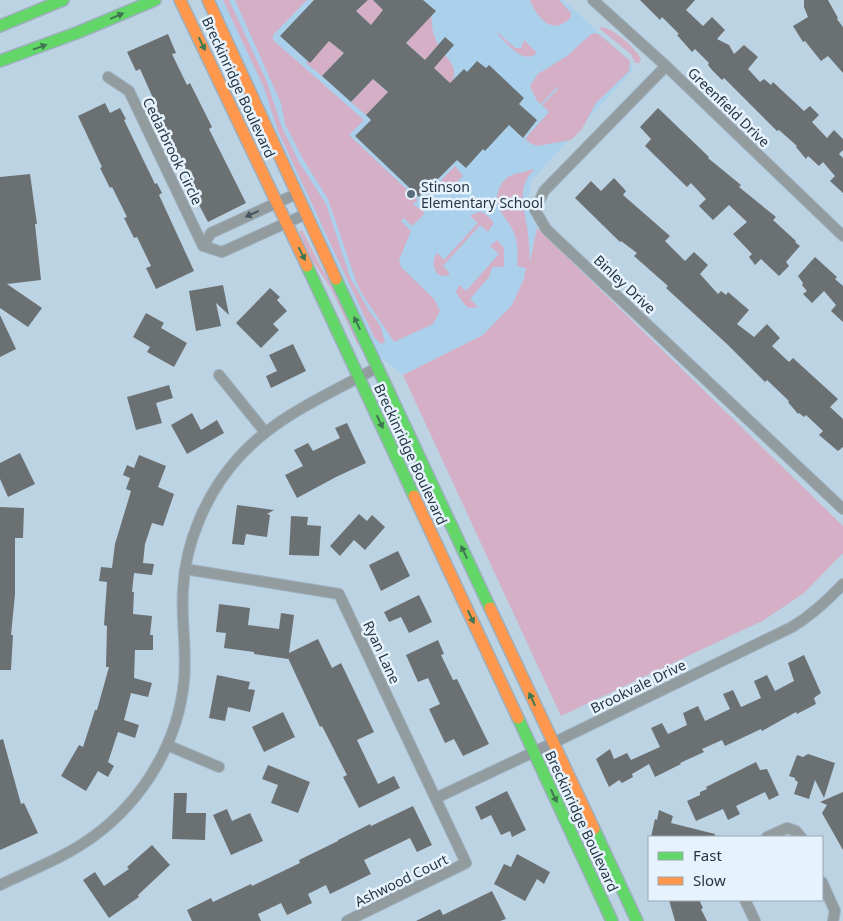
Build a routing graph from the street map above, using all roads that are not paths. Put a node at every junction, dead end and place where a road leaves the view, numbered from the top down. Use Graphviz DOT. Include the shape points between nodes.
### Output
graph roads {
  1 [pos="63,0"];
  2 [pos="155,0"];
  3 [pos="180,0"];
  4 [pos="208,0"];
  5 [pos="593,0"];
  6 [pos="0,26"];
  7 [pos="0,61"];
  8 [pos="666,66"];
  9 [pos="108,77"];
  10 [pos="296,194"];
  11 [pos="277,203"];
  12 [pos="306,214"];
  13 [pos="286,222"];
  14 [pos="843,236"];
  15 [pos="204,246"];
  16 [pos="378,367"];
  17 [pos="218,375"];
  18 [pos="359,378"];
  19 [pos="265,432"];
  20 [pos="843,509"];
  21 [pos="185,569"];
  22 [pos="843,584"];
  23 [pos="553,744"];
  24 [pos="167,745"];
  25 [pos="534,752"];
  26 [pos="219,767"];
  27 [pos="436,798"];
  28 [pos="769,836"];
  29 [pos="800,836"];
  30 [pos="466,863"];
  31 [pos="823,884"];
  32 [pos="0,885"];
  33 [pos="745,901"];
  34 [pos="347,921"];
  35 [pos="612,921"];
  36 [pos="637,921"];
  37 [pos="755,921"];
  38 [pos="833,921"];
  1 -- 6 [label="street"];
  7 -- 2 [label="street, one-way"];
  3 -- 11 [label="street, Breckinridge Boulevard, one-way"];
  4 -- 10 [label="street, Breckinridge Boulevard"];
  5 -- 8 [label="street, Greenfield Drive"];
  8 -- 14 [label="street, Greenfield Drive"];
  8 -- 20 [label="street, Binley Drive" via="544,191 535,210 546,229"];
  9 -- 15 [label="street, Cedarbrook Circle" via="129,92"];
  10 -- 11 [label="street"];
  10 -- 12 [label="street, Breckinridge Boulevard"];
  11 -- 13 [label="street, Breckinridge Boulevard"];
  11 -- 15 [label="street, one-way" via="212,233"];
  12 -- 13 [label="street"];
  16 -- 12 [label="street, Breckinridge Boulevard, one-way"];
  13 -- 15 [label="street" via="222,252"];
  13 -- 18 [label="street, Breckinridge Boulevard, one-way"];
  16 -- 18 [label="street"];
  23 -- 16 [label="street, Breckinridge Boulevard, one-way"];
  17 -- 19 [label="street"];
  18 -- 19 [label="street" via="292,412"];
  18 -- 25 [label="street, Breckinridge Boulevard, one-way"];
  19 -- 21 [label="street" via="239,457 206,506 194,533"];
  21 -- 24 [label="street" via="184,680"];
  21 -- 27 [label="street, Ryan Lane" via="339,594"];
  22 -- 23 [label="street, Brookvale Drive" via="810,616 792,627"];
  23 -- 25 [label="street, Brookvale Drive"];
  23 -- 36 [label="street, Breckinridge Boulevard"];
  24 -- 26 [label="street"];
  24 -- 32 [label="street" via="136,796 94,836"];
  25 -- 27 [label="street, Brookvale Drive"];
  25 -- 35 [label="street, Breckinridge Boulevard, one-way"];
  27 -- 30 [label="street, Ryan Lane"];
  28 -- 29 [label="street" via="787,828"];
  30 -- 34 [label="street, Ashwood Court"];
  31 -- 38 [label="street" via="835,911"];
  33 -- 37 [label="street"];
}
